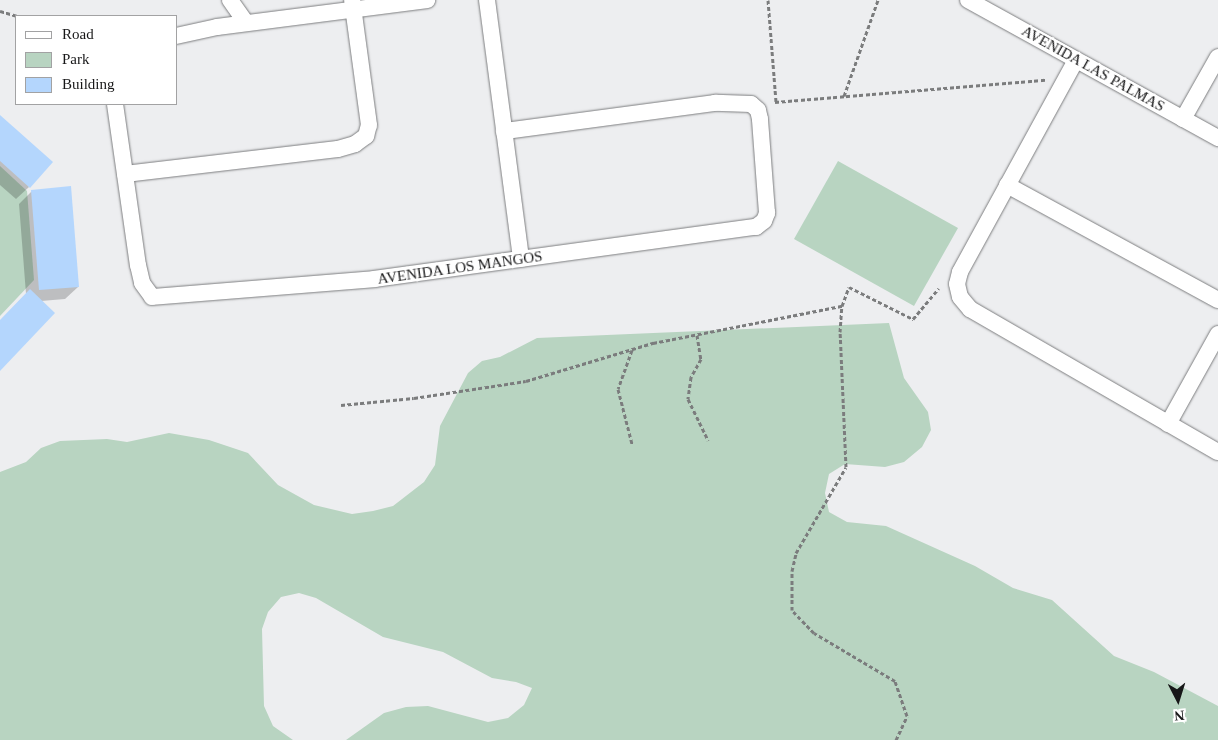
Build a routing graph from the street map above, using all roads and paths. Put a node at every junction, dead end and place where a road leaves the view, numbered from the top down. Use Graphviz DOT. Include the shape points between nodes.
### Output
graph roads {
  1 [pos="230,0"];
  2 [pos="427,0"];
  3 [pos="487,0"];
  4 [pos="768,0"];
  5 [pos="878,0"];
  6 [pos="968,0"];
  7 [pos="353,5"];
  8 [pos="0,11"];
  9 [pos="15,15"];
  10 [pos="246,23"];
  11 [pos="178,36"];
  12 [pos="1218,56"];
  13 [pos="1076,60"];
  14 [pos="1066,79"];
  15 [pos="844,96"];
  16 [pos="776,102"];
  17 [pos="751,104"];
  18 [pos="115,105"];
  19 [pos="1183,119"];
  20 [pos="504,131"];
  21 [pos="1218,138"];
  22 [pos="125,174"];
  23 [pos="1007,185"];
  24 [pos="521,259"];
  25 [pos="956,284"];
  26 [pos="1218,300"];
  27 [pos="842,306"];
  28 [pos="1218,334"];
  29 [pos="696,335"];
  30 [pos="632,350"];
  31 [pos="341,404"];
  32 [pos="1168,424"];
  33 [pos="708,440"];
  34 [pos="632,444"];
  35 [pos="1218,452"];
  36 [pos="896,740"];
  1 -- 10 [label="street"];
  2 -- 7 [label="street"];
  3 -- 20 [label="street"];
  4 -- 16 [label="path"];
  5 -- 15 [label="path"];
  6 -- 13 [label="street, AVENIDA LAS PALMAS"];
  7 -- 10 [label="street"];
  7 -- 22 [label="street" via="369,125 366,136 355,144"];
  8 -- 9 [label="path"];
  10 -- 11 [label="street"];
  12 -- 19 [label="street"];
  13 -- 14 [label="street"];
  13 -- 19 [label="street, AVENIDA LAS PALMAS"];
  14 -- 15 [label="path"];
  14 -- 23 [label="street"];
  15 -- 16 [label="path"];
  16 -- 17 [label="path"];
  17 -- 20 [label="street" via="715,103"];
  17 -- 24 [label="street, AVENIDA LOS MANGOS" via="758,110 760,119 767,214 756,227"];
  18 -- 22 [label="street"];
  19 -- 21 [label="street, AVENIDA LAS PALMAS"];
  20 -- 24 [label="street"];
  22 -- 24 [label="street, AVENIDA LOS MANGOS" via="138,265 142,283 152,297 374,279"];
  23 -- 25 [label="street"];
  23 -- 26 [label="street"];
  25 -- 27 [label="path" via="936,289 913,320 849,287"];
  25 -- 32 [label="street" via="960,297 970,309"];
  27 -- 29 [label="path"];
  27 -- 36 [label="path" via="846,467 796,553 792,610 814,633 895,681 907,716"];
  28 -- 32 [label="street"];
  29 -- 30 [label="path"];
  29 -- 33 [label="path" via="701,359 691,377 688,399"];
  30 -- 31 [label="path" via="526,381 414,398"];
  30 -- 34 [label="path" via="618,390"];
  32 -- 35 [label="street"];
}
